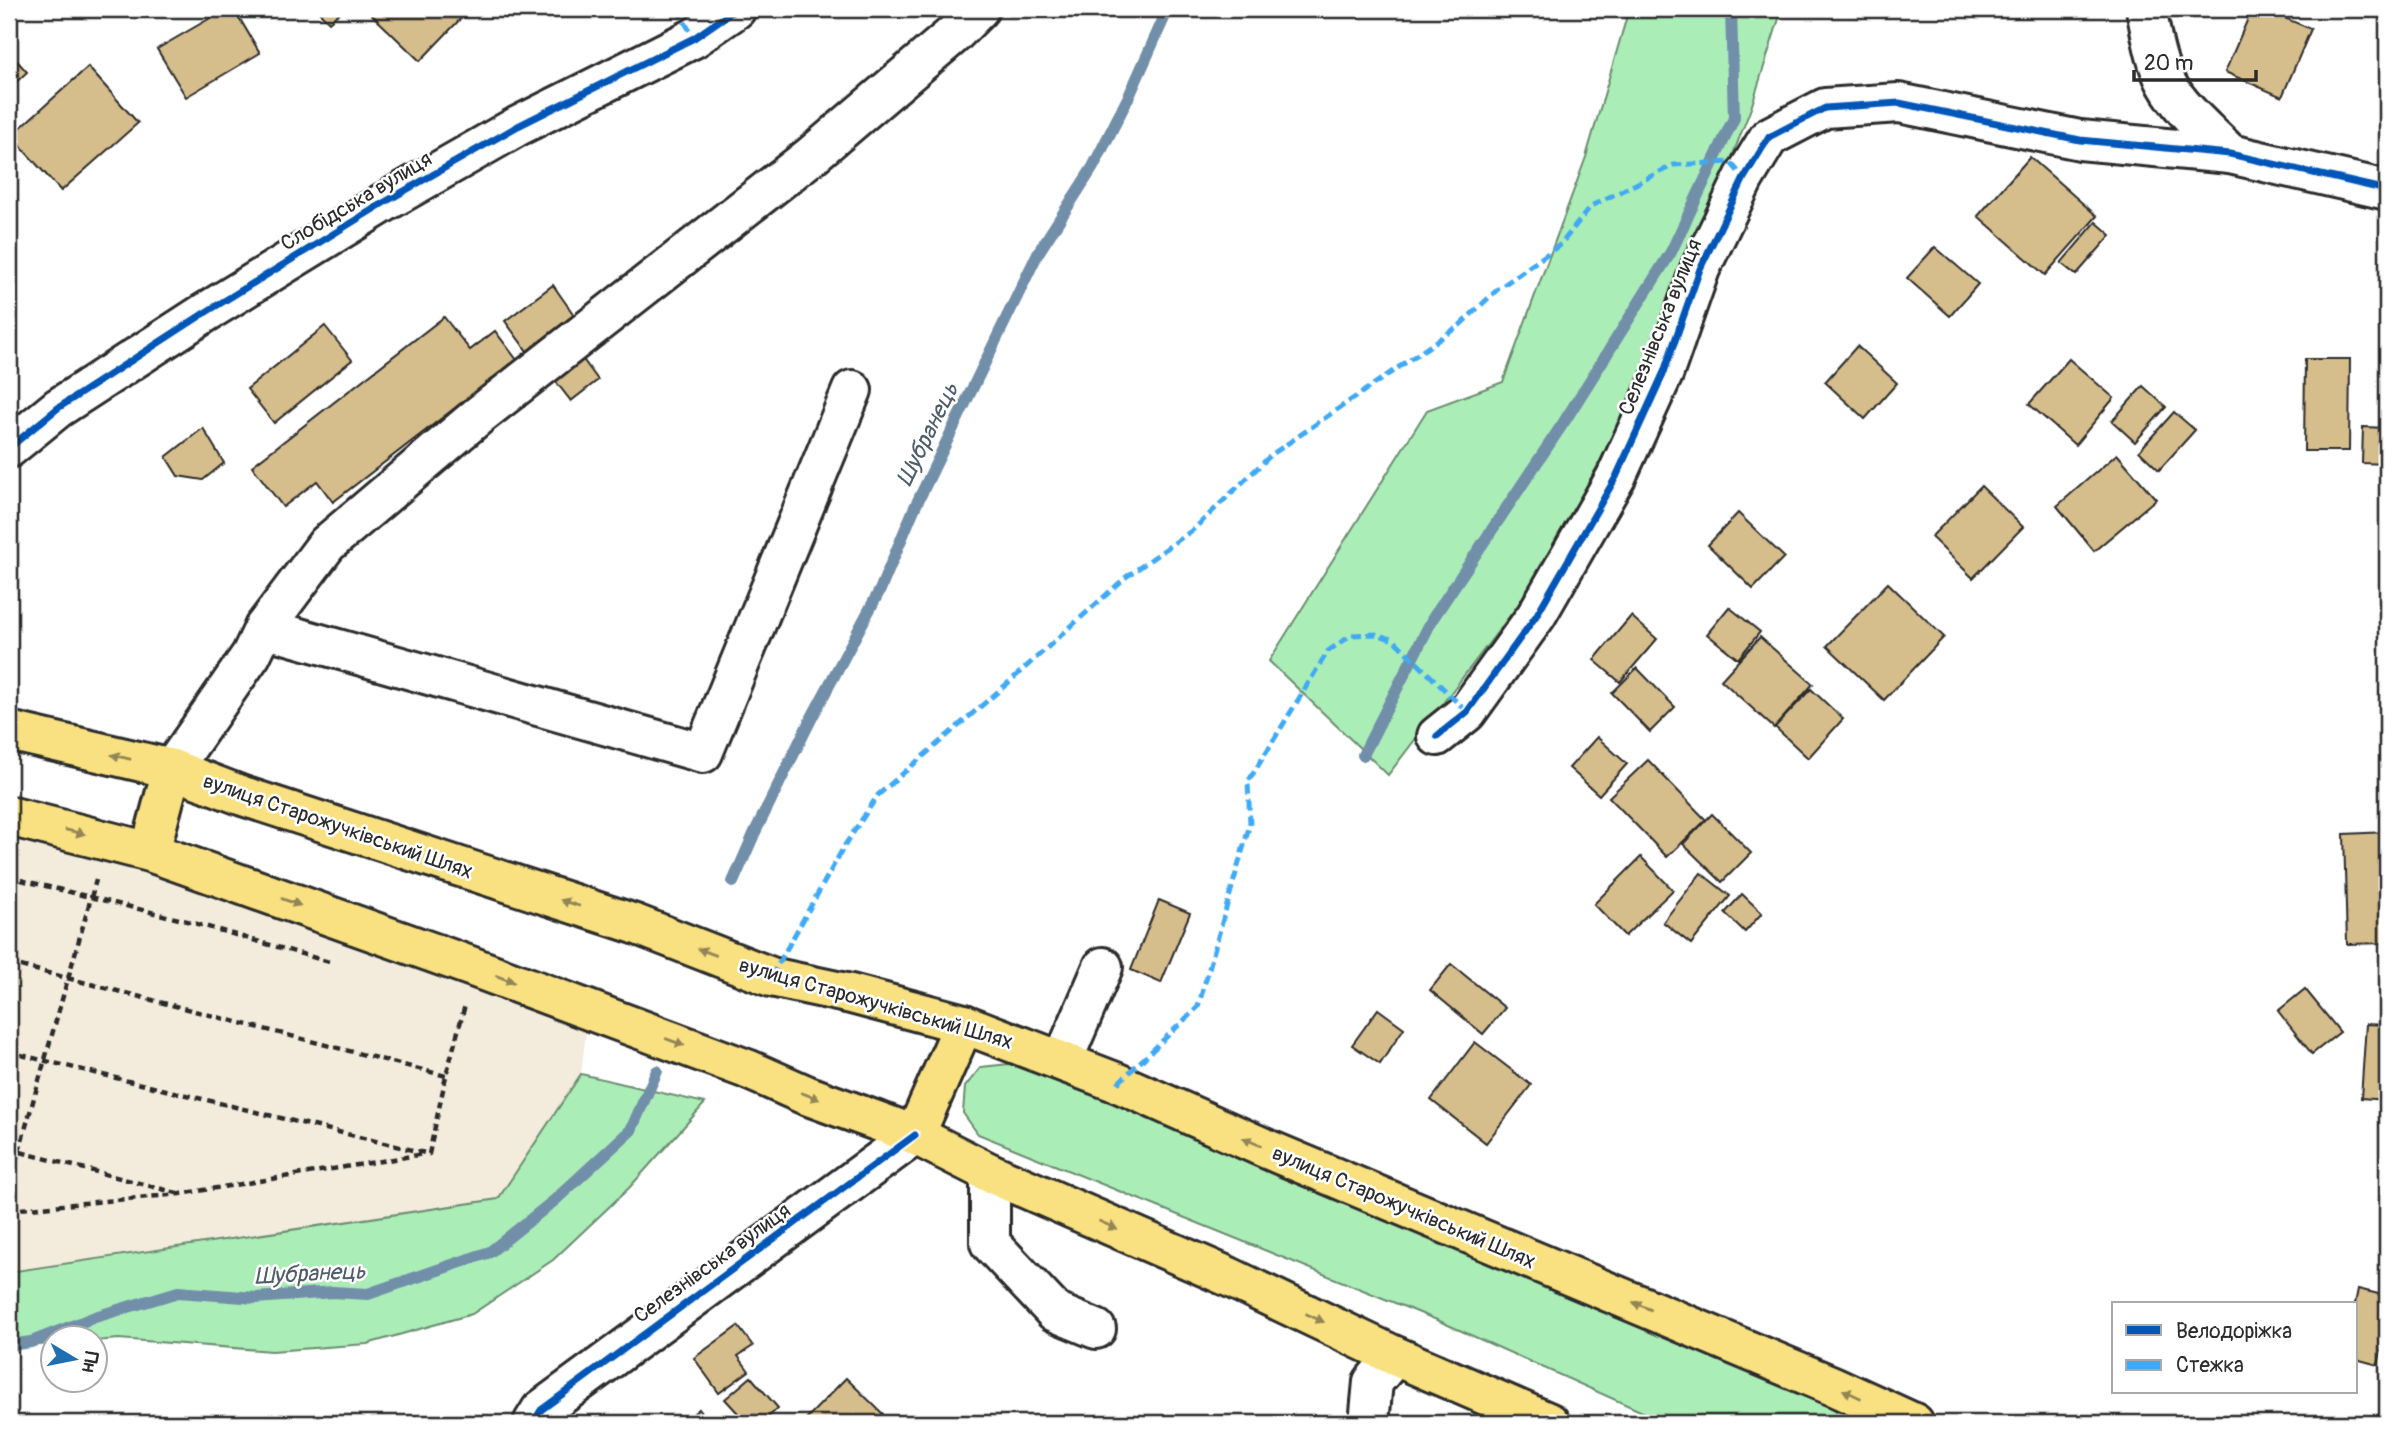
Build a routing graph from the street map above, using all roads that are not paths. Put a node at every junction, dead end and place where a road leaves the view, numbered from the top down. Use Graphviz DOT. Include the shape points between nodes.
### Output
graph roads {
  1 [pos="736,9"];
  2 [pos="979,9"];
  3 [pos="2146,9"];
  4 [pos="2230,154"];
  5 [pos="2387,190"];
  6 [pos="852,390"];
  7 [pos="9,448"];
  8 [pos="264,628"];
  9 [pos="9,731"];
  10 [pos="1437,736"];
  11 [pos="172,769"];
  12 [pos="9,816"];
  13 [pos="150,852"];
  14 [pos="1103,967"];
  15 [pos="964,1024"];
  16 [pos="1063,1060"];
  17 [pos="915,1135"];
  18 [pos="990,1173"];
  19 [pos="1096,1329"];
  20 [pos="1395,1356"];
  21 [pos="533,1423"];
  22 [pos="1369,1423"];
  23 [pos="1550,1423"];
  24 [pos="1914,1423"];
  1 -- 7 [label="street, Слобідська вулиця" via="694,38 518,126 385,202 58,408"];
  2 -- 8 [label="street" via="811,156 478,416 327,544"];
  3 -- 4 [label="street" via="2166,83"];
  4 -- 5 [label="street, Селезнівська вулиця"];
  4 -- 10 [label="street, Селезнівська вулиця" via="2080,140 1899,103 1825,108 1769,137 1744,177 1700,269 1664,372 1616,477 1536,615 1467,712"];
  6 -- 8 [label="street" via="703,753"];
  8 -- 11 [label="street" via="251,655"];
  11 -- 9 [label="main road, вулиця Старожучківський Шлях, one-way"];
  11 -- 13 [label="main road"];
  15 -- 11 [label="main road, вулиця Старожучківський Шлях, one-way" via="771,977 635,925"];
  12 -- 13 [label="main road, one-way"];
  13 -- 17 [label="main road, one-way" via="611,1018"];
  14 -- 16 [label="street"];
  15 -- 16 [label="main road, вулиця Старожучківський Шлях"];
  15 -- 17 [label="main road"];
  24 -- 16 [label="main road, вулиця Старожучківський Шлях, one-way"];
  17 -- 18 [label="main road"];
  17 -- 21 [label="street, Селезнівська вулиця" via="541,1410"];
  18 -- 19 [label="street" via="990,1243 1055,1312"];
  18 -- 20 [label="main road, one-way" via="1229,1277"];
  20 -- 22 [label="street" via="1373,1382"];
  20 -- 23 [label="main road"];
}
